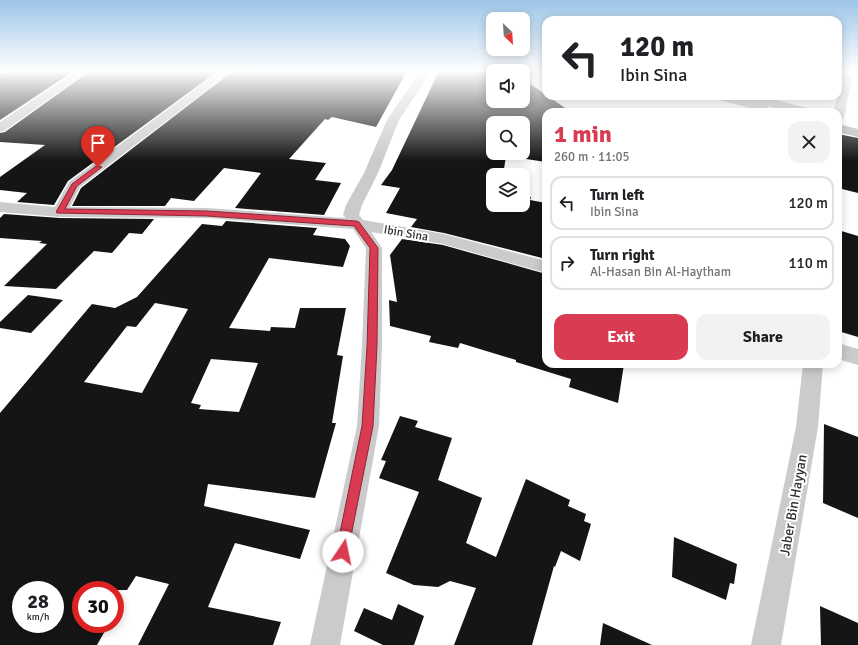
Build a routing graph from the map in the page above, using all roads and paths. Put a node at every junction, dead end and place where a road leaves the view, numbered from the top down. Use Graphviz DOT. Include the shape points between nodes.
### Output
graph roads {
  1 [pos="40,101"];
  2 [pos="187,101"];
  3 [pos="404,101"];
  4 [pos="739,101"];
  5 [pos="765,101"];
  6 [pos="764,108"];
  7 [pos="790,108"];
  8 [pos="842,122"];
  9 [pos="858,126"];
  10 [pos="0,128"];
  11 [pos="842,129"];
  12 [pos="858,133"];
  13 [pos="0,207"];
  14 [pos="60,212"];
  15 [pos="356,224"];
  16 [pos="542,265"];
  17 [pos="842,352"];
  18 [pos="858,357"];
  19 [pos="813,368"];
  20 [pos="325,645"];
  21 [pos="766,645"];
  1 -- 10 [label="street"];
  2 -- 14 [label="street" via="74,185"];
  3 -- 15 [label="street" via="393,120 371,173 354,205 351,215"];
  4 -- 6 [label="main road"];
  5 -- 7 [label="main road"];
  8 -- 9 [label="main road"];
  11 -- 12 [label="main road"];
  13 -- 14 [label="street, Ibin Sina"];
  14 -- 15 [label="street, Ibin Sina" via="207,213"];
  15 -- 16 [label="street, Ibin Sina" via="444,239"];
  15 -- 20 [label="street" via="374,248 368,426"];
  17 -- 18 [label="street"];
  19 -- 21 [label="street, Jaber Bin Hayyan" via="807,426"];
}
